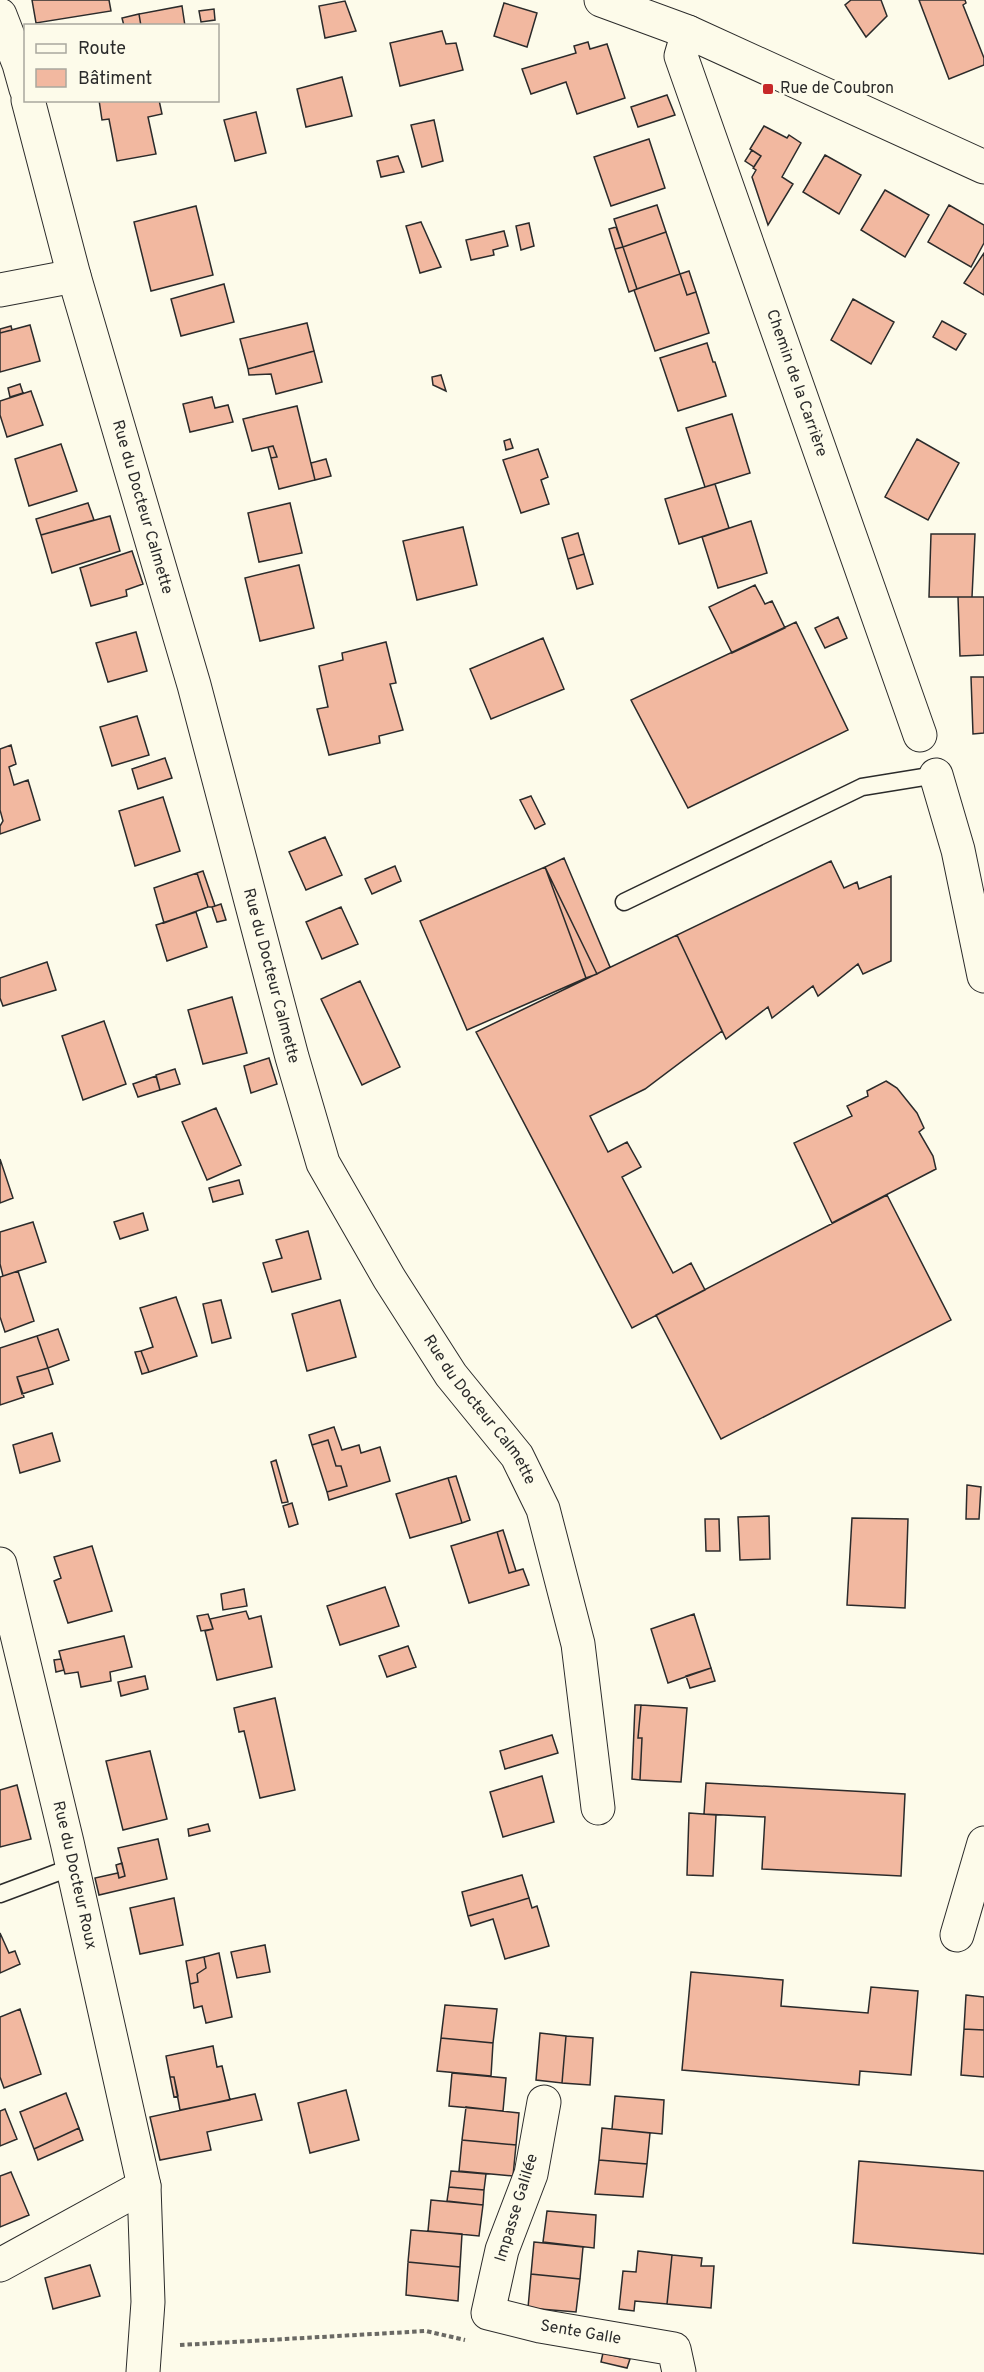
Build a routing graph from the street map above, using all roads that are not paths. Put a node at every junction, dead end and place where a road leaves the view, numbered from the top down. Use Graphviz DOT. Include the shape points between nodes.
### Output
graph roads {
  1 [pos="601,0"];
  2 [pos="0,15"];
  3 [pos="688,32"];
  4 [pos="24,82"];
  5 [pos="29,102"];
  6 [pos="984,167"];
  7 [pos="74,276"];
  8 [pos="0,290"];
  9 [pos="920,735"];
  10 [pos="936,775"];
  11 [pos="624,902"];
  12 [pos="984,976"];
  13 [pos="0,1564"];
  14 [pos="598,1808"];
  15 [pos="984,1843"];
  16 [pos="72,1867"];
  17 [pos="0,1894"];
  18 [pos="957,1935"];
  19 [pos="544,2102"];
  20 [pos="144,2186"];
  21 [pos="0,2265"];
  22 [pos="480,2327"];
  23 [pos="676,2360"];
  24 [pos="143,2372"];
  1 -- 3 [label="street"];
  2 -- 4 [label="street"];
  3 -- 6 [label="street"];
  3 -- 9 [label="street, Chemin de la Carrière" via="681,56"];
  5 -- 7 [label="street, Rue du Docteur Calmette"];
  7 -- 8 [label="street"];
  7 -- 14 [label="street, Rue du Docteur Calmette" via="194,684 323,1163 451,1375 517,1456 543,1509 578,1644"];
  10 -- 11 [label="lane" via="862,787"];
  10 -- 12 [label="street" via="958,850"];
  13 -- 16 [label="street, Rue du Docteur Roux"];
  15 -- 18 [label="street"];
  16 -- 17 [label="lane"];
  16 -- 20 [label="street, Rue du Docteur Roux"];
  19 -- 22 [label="street, Impasse Galilée" via="531,2174 502,2250"];
  20 -- 21 [label="street"];
  20 -- 24 [label="street, Rue du Docteur Roux" via="148,2302"];
  22 -- 23 [label="street, Sente Galle" via="540,2326"];
}
